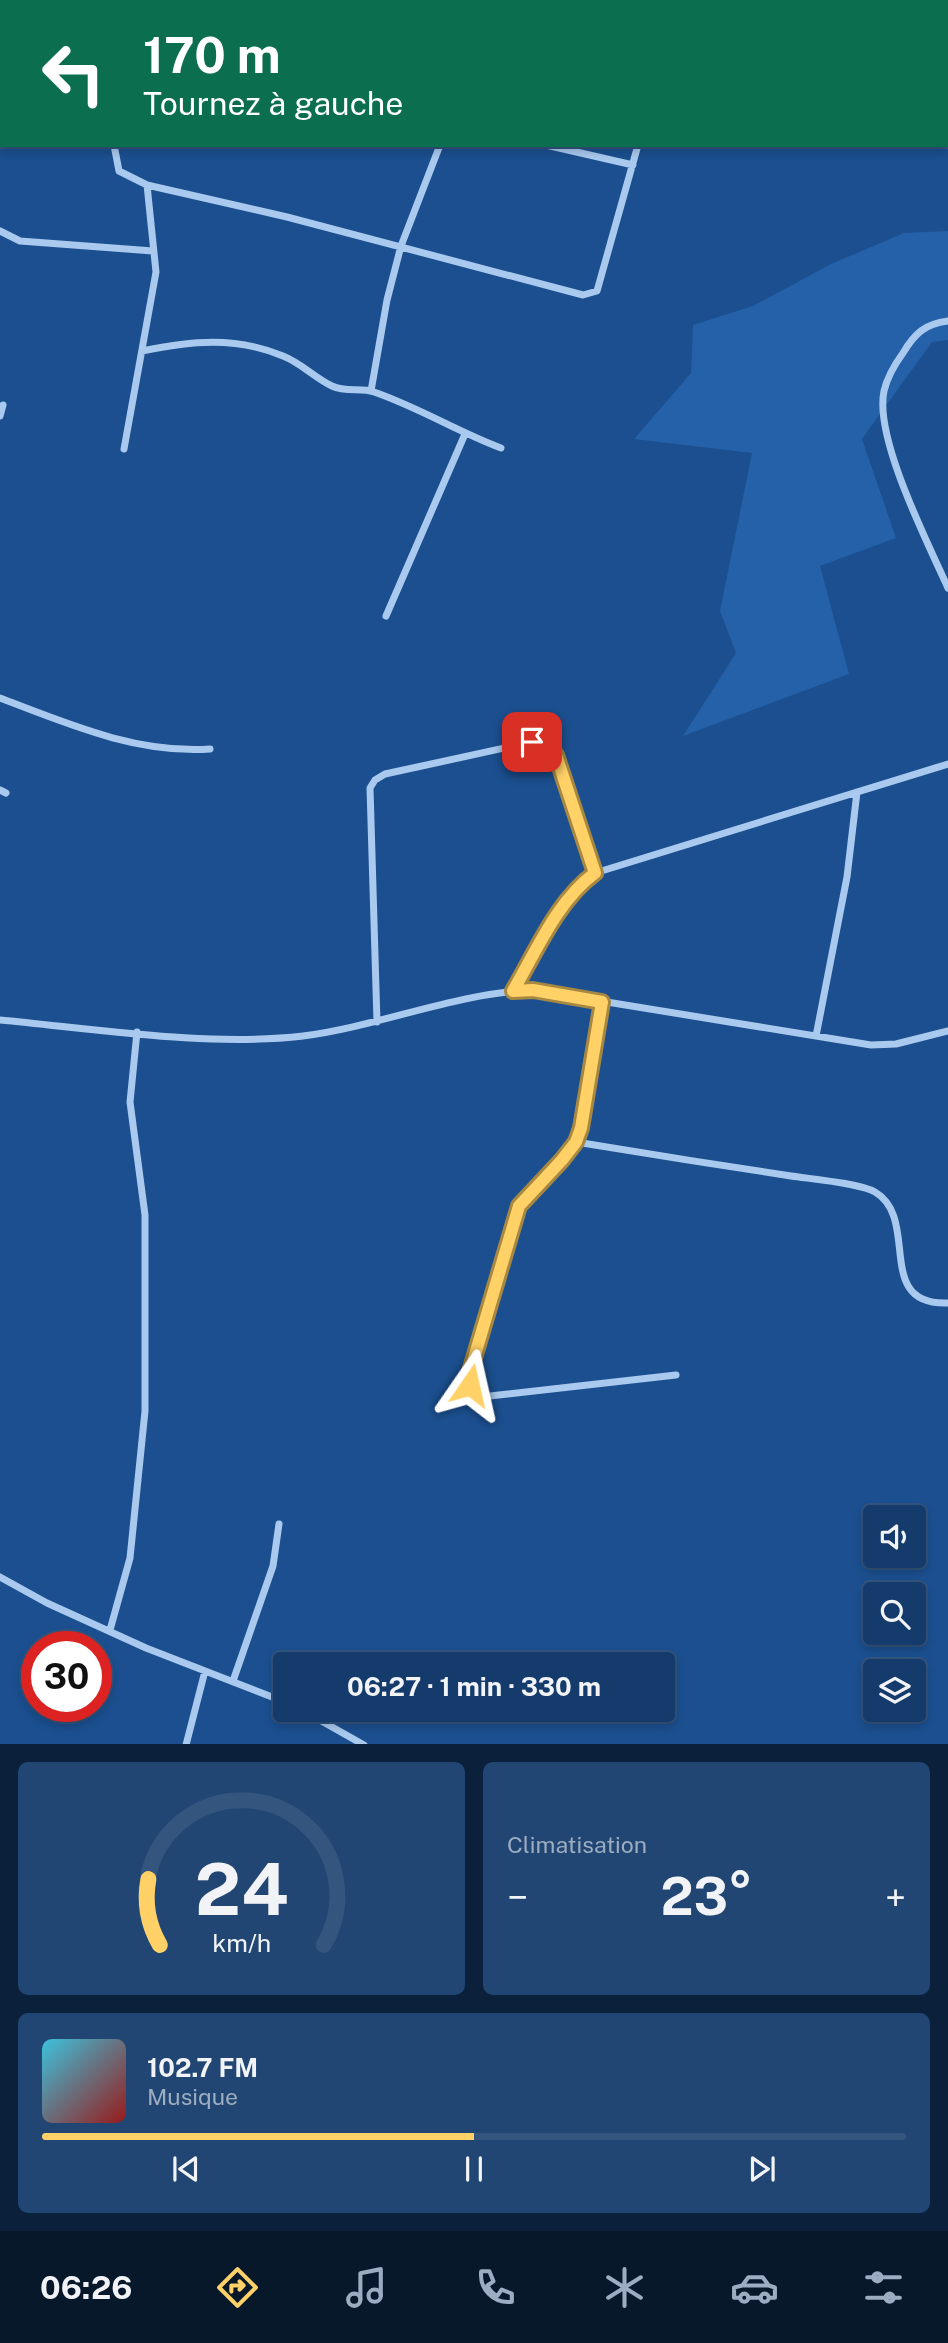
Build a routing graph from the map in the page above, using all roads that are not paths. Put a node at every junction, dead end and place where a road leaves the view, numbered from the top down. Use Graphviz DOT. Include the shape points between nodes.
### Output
graph roads {
  1 [pos="114,147"];
  2 [pos="439,147"];
  3 [pos="555,147"];
  4 [pos="638,147"];
  5 [pos="633,165"];
  6 [pos="147,185"];
  7 [pos="0,231"];
  8 [pos="401,246"];
  9 [pos="153,251"];
  10 [pos="948,321"];
  11 [pos="142,351"];
  12 [pos="371,391"];
  13 [pos="3,405"];
  14 [pos="0,416"];
  15 [pos="465,434"];
  16 [pos="124,449"];
  17 [pos="501,449"];
  18 [pos="948,588"];
  19 [pos="386,616"];
  20 [pos="0,698"];
  21 [pos="210,749"];
  22 [pos="948,764"];
  23 [pos="857,792"];
  24 [pos="595,873"];
  25 [pos="513,991"];
  26 [pos="602,1002"];
  27 [pos="0,1020"];
  28 [pos="377,1023"];
  29 [pos="948,1031"];
  30 [pos="137,1032"];
  31 [pos="816,1036"];
  32 [pos="576,1142"];
  33 [pos="948,1303"];
  34 [pos="676,1375"];
  35 [pos="279,1524"];
  36 [pos="0,1577"];
  37 [pos="110,1630"];
  38 [pos="205,1671"];
  39 [pos="233,1681"];
  40 [pos="273,1697"];
  41 [pos="323,1722"];
  42 [pos="186,1744"];
  43 [pos="362,1744"];
  1 -- 6 [label="street" via="119,171"];
  2 -- 8 [label="street"];
  3 -- 5 [label="street"];
  4 -- 5 [label="street"];
  5 -- 8 [label="street" via="597,292 592,294"];
  6 -- 8 [label="street"];
  6 -- 9 [label="street"];
  7 -- 9 [label="street" via="20,241"];
  8 -- 12 [label="street"];
  9 -- 11 [label="street" via="156,272"];
  10 -- 18 [label="street" via="931,323 914,334 884,392 887,430 900,481"];
  11 -- 12 [label="street" via="186,342 228,341 284,356 344,391"];
  11 -- 16 [label="street"];
  12 -- 15 [label="street"];
  13 -- 14 [label="street"];
  15 -- 17 [label="street"];
  15 -- 19 [label="street"];
  20 -- 21 [label="street" via="84,730 148,747"];
  22 -- 23 [label="street"];
  23 -- 24 [label="street"];
  23 -- 31 [label="street" via="847,877"];
  24 -- 25 [label="street" via="558,913"];
  24 -- 28 [label="street" via="556,755 547,746 532,742 375,780 370,788"];
  25 -- 26 [label="street"];
  25 -- 28 [label="street"];
  26 -- 31 [label="street"];
  26 -- 32 [label="street"];
  27 -- 30 [label="street"];
  28 -- 30 [label="street" via="302,1036 251,1038"];
  29 -- 31 [label="street" via="871,1045"];
  30 -- 37 [label="street" via="130,1102 145,1215 145,1411 130,1558"];
  32 -- 33 [label="street" via="874,1192 886,1202 895,1222 906,1284 916,1297"];
  32 -- 34 [label="street" via="519,1206 513,1219 470,1385 481,1397"];
  35 -- 39 [label="street" via="272,1566"];
  36 -- 37 [label="street"];
  37 -- 38 [label="street"];
  38 -- 39 [label="street"];
  38 -- 42 [label="street"];
  39 -- 40 [label="street"];
  41 -- 43 [label="street"];
}
